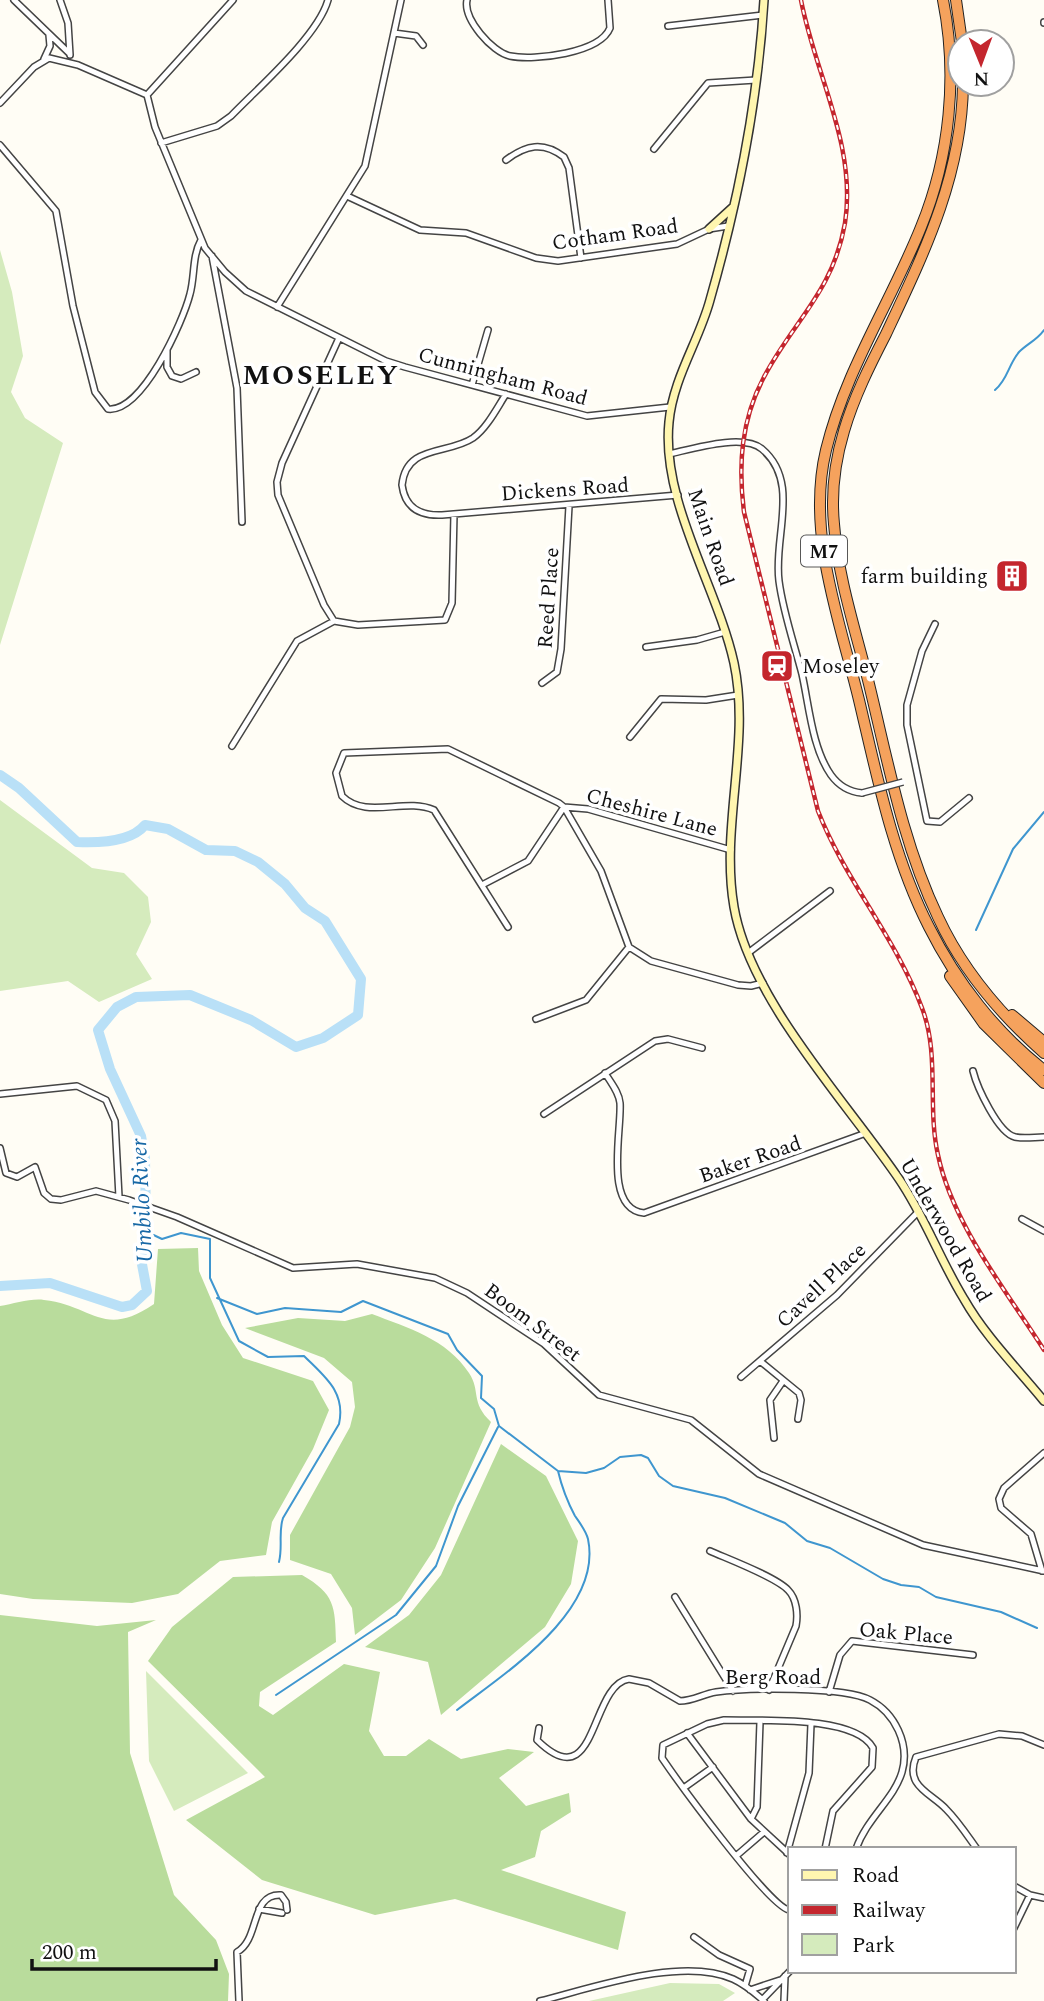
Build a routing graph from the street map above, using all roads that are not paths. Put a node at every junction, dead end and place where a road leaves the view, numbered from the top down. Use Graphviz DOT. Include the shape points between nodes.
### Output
graph roads {
  1 [pos="14,0"];
  2 [pos="60,0"];
  3 [pos="233,0"];
  4 [pos="328,0"];
  5 [pos="401,0"];
  6 [pos="467,0"];
  7 [pos="608,0"];
  8 [pos="764,0"];
  9 [pos="943,0"];
  10 [pos="956,0"];
  11 [pos="763,15"];
  12 [pos="668,26"];
  13 [pos="960,28"];
  14 [pos="394,33"];
  15 [pos="49,35"];
  16 [pos="423,45"];
  17 [pos="69,53"];
  18 [pos="44,59"];
  19 [pos="70,62"];
  20 [pos="756,80"];
  21 [pos="147,95"];
  22 [pos="962,98"];
  23 [pos="0,103"];
  24 [pos="162,143"];
  25 [pos="0,145"];
  26 [pos="654,149"];
  27 [pos="506,160"];
  28 [pos="347,196"];
  29 [pos="733,208"];
  30 [pos="728,226"];
  31 [pos="709,229"];
  32 [pos="201,240"];
  33 [pos="212,256"];
  34 [pos="581,258"];
  35 [pos="226,273"];
  36 [pos="214,278"];
  37 [pos="277,307"];
  38 [pos="488,330"];
  39 [pos="339,338"];
  40 [pos="167,347"];
  41 [pos="196,372"];
  42 [pos="472,385"];
  43 [pos="506,394"];
  44 [pos="670,407"];
  45 [pos="669,454"];
  46 [pos="678,495"];
  47 [pos="569,506"];
  48 [pos="454,514"];
  49 [pos="242,522"];
  50 [pos="334,621"];
  51 [pos="935,624"];
  52 [pos="725,632"];
  53 [pos="646,647"];
  54 [pos="542,683"];
  55 [pos="738,695"];
  56 [pos="630,737"];
  57 [pos="232,746"];
  58 [pos="919,779"];
  59 [pos="969,798"];
  60 [pos="564,807"];
  61 [pos="731,850"];
  62 [pos="482,885"];
  63 [pos="830,891"];
  64 [pos="508,927"];
  65 [pos="934,937"];
  66 [pos="629,947"];
  67 [pos="748,953"];
  68 [pos="976,981"];
  69 [pos="763,983"];
  70 [pos="536,1019"];
  71 [pos="1044,1042"];
  72 [pos="702,1048"];
  73 [pos="1044,1053"];
  74 [pos="1044,1070"];
  75 [pos="973,1071"];
  76 [pos="605,1073"];
  77 [pos="822,1073"];
  78 [pos="1044,1083"];
  79 [pos="0,1094"];
  80 [pos="544,1114"];
  81 [pos="866,1133"];
  82 [pos="1044,1137"];
  83 [pos="0,1148"];
  84 [pos="119,1197"];
  85 [pos="919,1211"];
  86 [pos="1022,1219"];
  87 [pos="1044,1231"];
  88 [pos="760,1361"];
  89 [pos="741,1377"];
  90 [pos="783,1381"];
  91 [pos="1044,1401"];
  92 [pos="798,1419"];
  93 [pos="774,1438"];
  94 [pos="1044,1454"];
  95 [pos="710,1551"];
  96 [pos="1043,1571"];
  97 [pos="675,1597"];
  98 [pos="973,1655"];
  99 [pos="769,1690"];
  100 [pos="733,1691"];
  101 [pos="829,1692"];
  102 [pos="760,1722"];
  103 [pos="811,1724"];
  104 [pos="538,1728"];
  105 [pos="687,1733"];
  106 [pos="1044,1745"];
  107 [pos="713,1767"];
  108 [pos="685,1787"];
  109 [pos="751,1819"];
  110 [pos="764,1832"];
  111 [pos="791,1847"];
  112 [pos="825,1847"];
  113 [pos="857,1847"];
  114 [pos="975,1847"];
  115 [pos="788,1853"];
  116 [pos="736,1856"];
  117 [pos="1016,1887"];
  118 [pos="1030,1895"];
  119 [pos="1044,1898"];
  120 [pos="259,1909"];
  121 [pos="788,1910"];
  122 [pos="1016,1924"];
  123 [pos="694,1937"];
  124 [pos="786,1975"];
  125 [pos="748,1988"];
  126 [pos="763,2000"];
  127 [pos="240,2001"];
  128 [pos="540,2001"];
  129 [pos="785,2001"];
  1 -- 15 [label="street"];
  2 -- 17 [label="street" via="68,23"];
  3 -- 21 [label="street"];
  4 -- 24 [label="street" via="309,34 231,116 217,126"];
  5 -- 14 [label="street"];
  6 -- 7 [label="street" via="466,13 472,25 500,51 518,56 594,45 610,28"];
  8 -- 11 [label="main road, Main Road"];
  9 -- 65 [label="highway, M7" via="951,73 946,141 937,183 910,253 842,396 824,455 820,509 830,581 895,840"];
  10 -- 13 [label="highway"];
  11 -- 12 [label="street"];
  11 -- 20 [label="main road, Main Road"];
  14 -- 16 [label="street" via="416,36"];
  14 -- 28 [label="street" via="370,151"];
  15 -- 17 [label="street"];
  15 -- 18 [label="street"];
  17 -- 19 [label="street"];
  18 -- 19 [label="street"];
  18 -- 23 [label="street"];
  19 -- 21 [label="street"];
  20 -- 26 [label="street" via="708,83"];
  20 -- 29 [label="main road, Main Road"];
  21 -- 24 [label="street, Cunningham Road"];
  22 -- 68 [label="highway, M7" via="945,201 851,408 838,457 833,504 840,569 912,854 938,918"];
  24 -- 32 [label="street, Cunningham Road"];
  25 -- 40 [label="street" via="56,211 73,306 95,392 103,405 114,410 130,403"];
  27 -- 34 [label="street" via="533,145 564,157"];
  28 -- 34 [label="street, Cotham Road" via="420,230 466,233 545,260"];
  28 -- 37 [label="street"];
  29 -- 30 [label="main road, Main Road"];
  29 -- 31 [label="main road"];
  30 -- 31 [label="street, Cotham Road"];
  30 -- 44 [label="main road, Main Road" via="706,316"];
  31 -- 34 [label="street, Cotham Road" via="677,244"];
  32 -- 33 [label="street, Cunningham Road"];
  32 -- 40 [label="street" via="187,305"];
  33 -- 35 [label="street, Cunningham Road"];
  33 -- 36 [label="street"];
  35 -- 36 [label="street"];
  35 -- 37 [label="street, Cunningham Road" via="246,291"];
  36 -- 49 [label="street" via="237,388"];
  37 -- 39 [label="street, Cunningham Road"];
  38 -- 42 [label="street"];
  39 -- 42 [label="street, Cunningham Road" via="386,361"];
  39 -- 50 [label="street" via="282,463 277,489"];
  40 -- 41 [label="street" via="172,376 181,379"];
  42 -- 43 [label="street, Cunningham Road"];
  43 -- 44 [label="street, Cunningham Road" via="587,416"];
  43 -- 48 [label="street, Dickens Road" via="475,437 418,456 404,474 403,491 414,510 431,516"];
  44 -- 45 [label="main road, Main Road"];
  45 -- 46 [label="main road, Main Road"];
  45 -- 58 [label="street, bridge" via="742,442 763,450 783,485 779,579 821,751 837,782 850,791 862,793"];
  46 -- 47 [label="street, Dickens Road"];
  46 -- 52 [label="main road, Main Road"];
  47 -- 48 [label="street, Dickens Road"];
  47 -- 54 [label="street, Reed Place" via="561,649 557,672"];
  48 -- 50 [label="street" via="452,603 444,620 358,625"];
  50 -- 57 [label="street" via="297,641"];
  51 -- 58 [label="street" via="922,650 908,705 907,725"];
  52 -- 53 [label="street"];
  52 -- 55 [label="main road, Main Road"];
  55 -- 56 [label="street" via="661,699"];
  55 -- 61 [label="main road, Main Road"];
  58 -- 59 [label="street" via="925,816 931,824"];
  60 -- 61 [label="street, Cheshire Lane" via="588,809"];
  60 -- 62 [label="street" via="528,861"];
  60 -- 62 [label="street, Cheshire Lane" via="448,749 351,751 340,758 336,782 348,802 434,810"];
  60 -- 66 [label="street" via="601,872"];
  61 -- 67 [label="main road, Main Road" via="734,908"];
  62 -- 64 [label="street"];
  63 -- 67 [label="street"];
  65 -- 74 [label="highway, M7" via="986,1014"];
  65 -- 78 [label="highway" via="950,976 977,1014"];
  66 -- 69 [label="street" via="650,961 738,985"];
  66 -- 70 [label="street" via="586,1000"];
  67 -- 69 [label="main road, Main Road"];
  68 -- 71 [label="highway"];
  68 -- 73 [label="highway, M7"];
  69 -- 77 [label="main road, Main Road"];
  72 -- 76 [label="street" via="661,1039"];
  75 -- 82 [label="street" via="981,1094 1006,1131 1017,1138"];
  76 -- 80 [label="street"];
  76 -- 81 [label="street, Baker Road" via="620,1106 617,1152 622,1197 644,1213"];
  77 -- 81 [label="main road, Underwood Road"];
  79 -- 84 [label="street" via="77,1086 106,1100 115,1121"];
  81 -- 85 [label="main road, Underwood Road"];
  83 -- 84 [label="street, Boom Street" via="9,1176 37,1170 44,1193 51,1199 96,1191"];
  84 -- 96 [label="street, Boom Street" via="285,1266 357,1264 435,1278 467,1293 544,1345 599,1395 691,1420 759,1474 923,1545"];
  85 -- 88 [label="street, Cavell Place" via="837,1295"];
  85 -- 91 [label="main road, Underwood Road" via="965,1303"];
  86 -- 87 [label="street"];
  88 -- 89 [label="street, Cavell Place"];
  88 -- 90 [label="street"];
  90 -- 92 [label="street" via="801,1397"];
  90 -- 93 [label="street" via="770,1400"];
  94 -- 96 [label="street" via="1004,1488 999,1499 1001,1508 1031,1534"];
  95 -- 99 [label="street" via="783,1586 792,1595 796,1626"];
  97 -- 100 [label="street"];
  98 -- 101 [label="street, Oak Place" via="852,1641 840,1655"];
  99 -- 100 [label="street, Berg Road"];
  99 -- 101 [label="street, Berg Road"];
  100 -- 104 [label="street, Berg Road" via="680,1702 643,1681 622,1680 608,1695 581,1751 564,1757 537,1740"];
  101 -- 113 [label="street, Berg Road" via="859,1696 880,1706 897,1726 904,1757 899,1781 868,1821"];
  102 -- 103 [label="street"];
  102 -- 105 [label="street" via="714,1721"];
  102 -- 109 [label="street" via="757,1807"];
  103 -- 111 [label="street" via="808,1773"];
  103 -- 112 [label="street" via="853,1731 870,1742 874,1755 869,1772 833,1811"];
  105 -- 107 [label="street"];
  105 -- 108 [label="street" via="661,1749 662,1758"];
  106 -- 114 [label="street" via="1022,1736 999,1734 924,1754 914,1761 916,1784 947,1809"];
  107 -- 108 [label="street"];
  107 -- 109 [label="street"];
  108 -- 116 [label="street"];
  109 -- 110 [label="street"];
  110 -- 115 [label="street"];
  110 -- 116 [label="street"];
  116 -- 121 [label="street" via="779,1908"];
  117 -- 118 [label="street"];
  118 -- 119 [label="street"];
  118 -- 122 [label="street"];
  120 -- 120 [label="street" via="285,1911 285,1899 276,1895 265,1899"];
  120 -- 127 [label="street" via="249,1943 237,1952"];
  123 -- 125 [label="street" via="750,1969"];
  124 -- 125 [label="street"];
  124 -- 126 [label="street"];
  124 -- 129 [label="street"];
  125 -- 126 [label="street"];
  125 -- 128 [label="street" via="714,1973 672,1973"];
}
